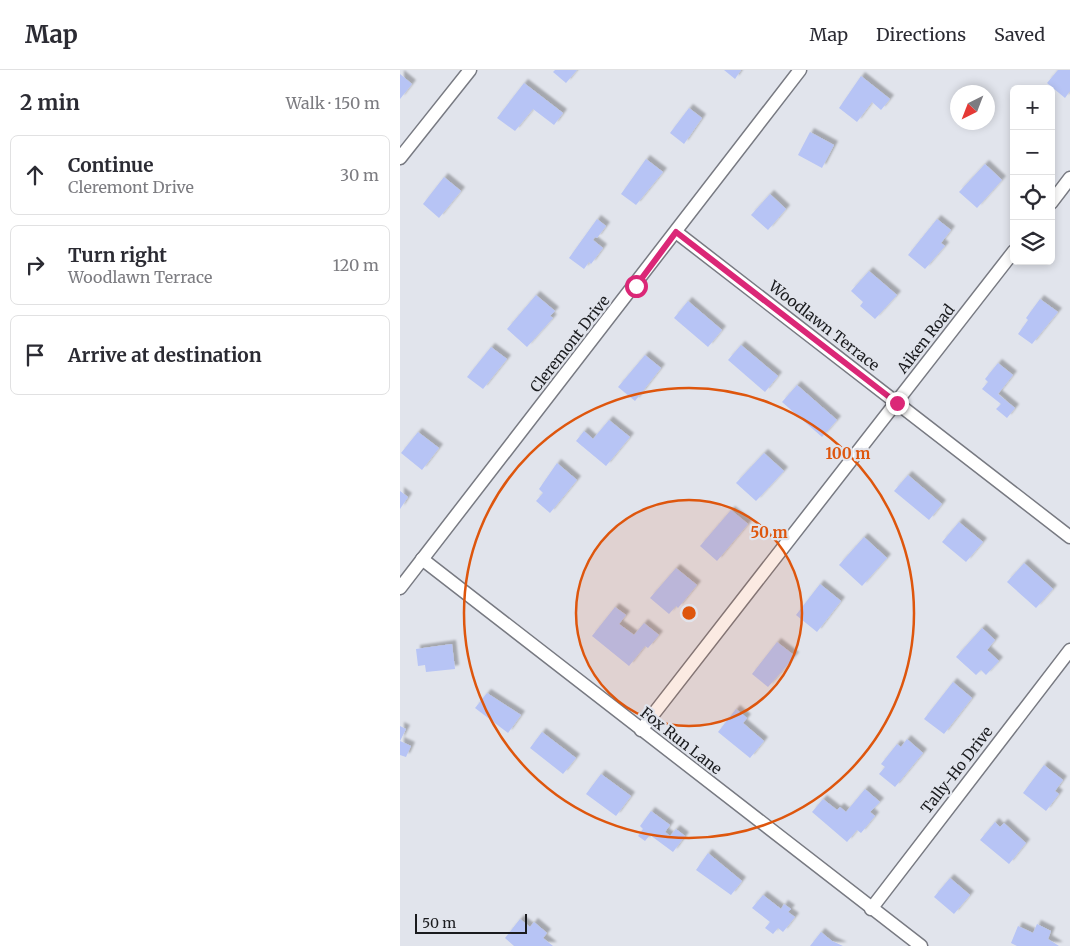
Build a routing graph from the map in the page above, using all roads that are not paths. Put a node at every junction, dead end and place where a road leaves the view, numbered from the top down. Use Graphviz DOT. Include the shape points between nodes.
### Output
graph roads {
  1 [pos="470,70"];
  2 [pos="800,70"];
  3 [pos="400,158"];
  4 [pos="1070,178"];
  5 [pos="1055,197"];
  6 [pos="676,232"];
  7 [pos="1010,256"];
  8 [pos="897,403"];
  9 [pos="1070,537"];
  10 [pos="422,560"];
  11 [pos="400,588"];
  12 [pos="1070,650"];
  13 [pos="641,730"];
  14 [pos="870,908"];
  15 [pos="921,946"];
  1 -- 3 [label="street"];
  2 -- 6 [label="street, Cleremont Drive"];
  4 -- 5 [label="street"];
  6 -- 8 [label="street, Woodlawn Terrace"];
  6 -- 10 [label="street, Cleremont Drive"];
  7 -- 8 [label="street, Aiken Road"];
  8 -- 9 [label="street, Woodlawn Terrace"];
  8 -- 13 [label="street, Aiken Road"];
  10 -- 11 [label="street, Cleremont Drive"];
  10 -- 13 [label="street, Fox Run Lane"];
  12 -- 14 [label="street, Tally-Ho Drive"];
  13 -- 14 [label="street, Fox Run Lane"];
  14 -- 15 [label="street, Fox Run Lane"];
}
